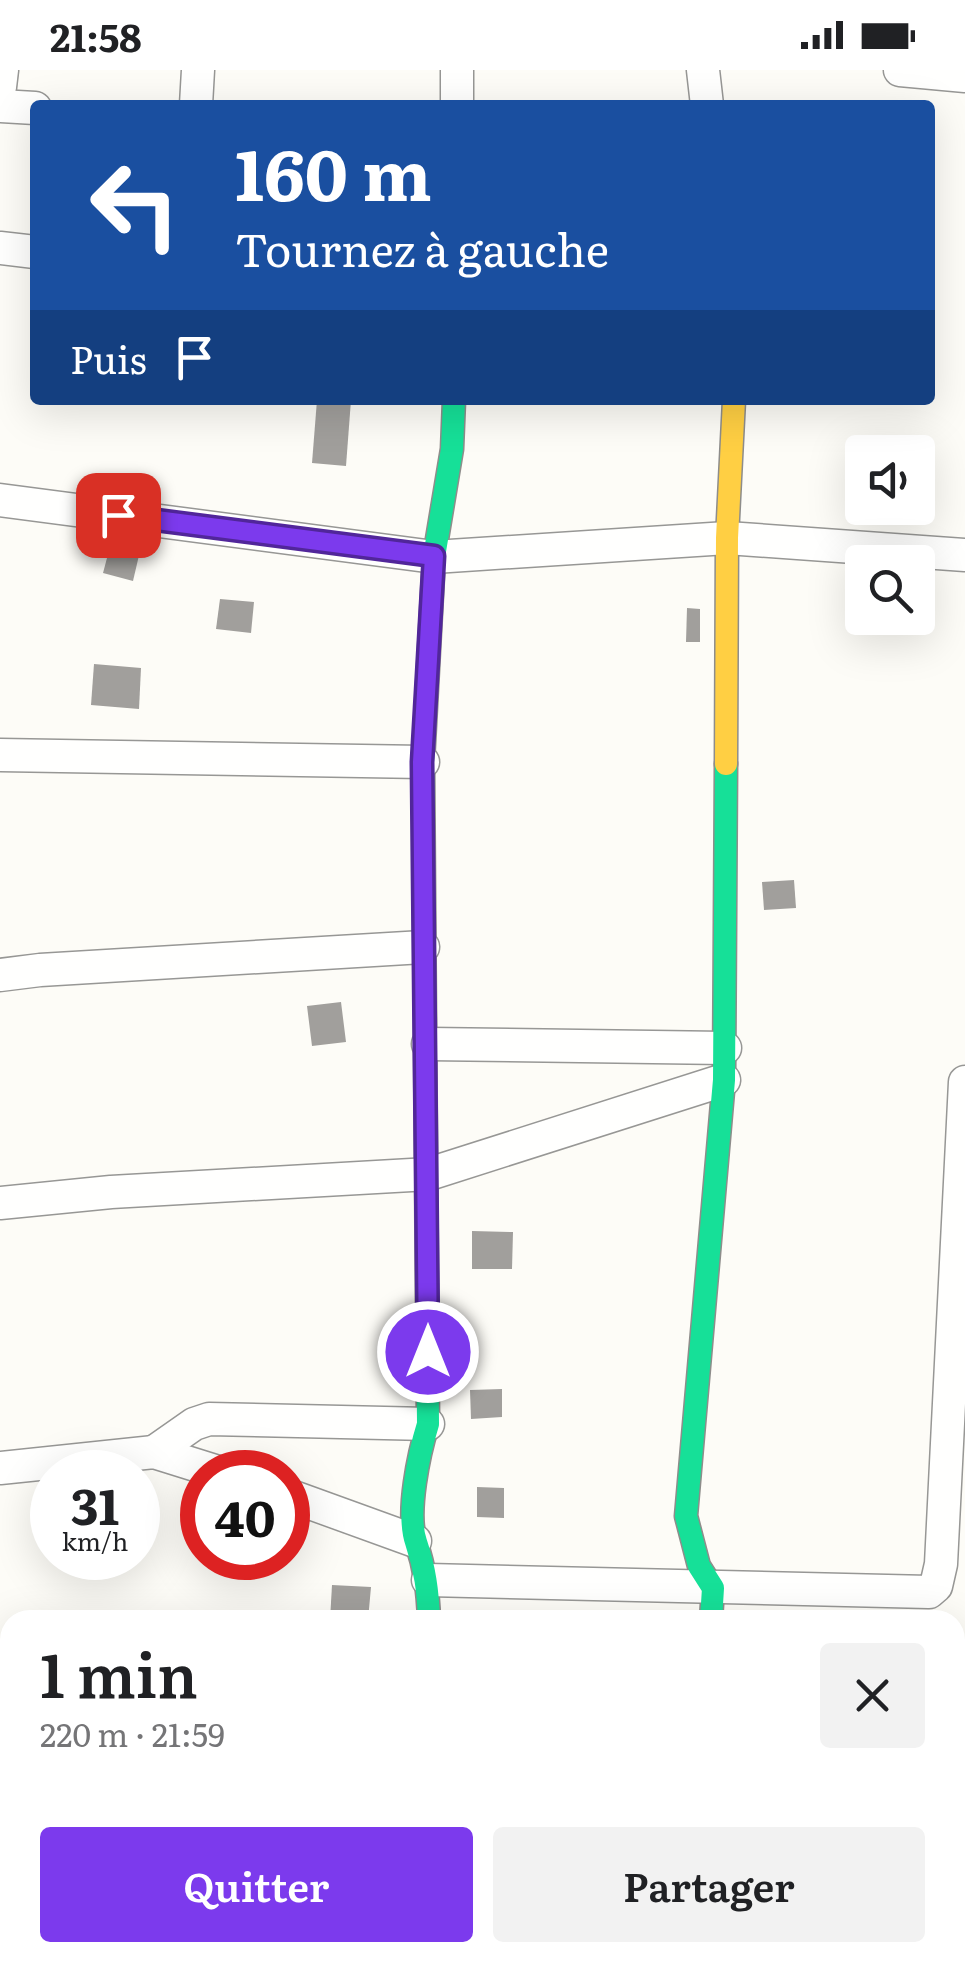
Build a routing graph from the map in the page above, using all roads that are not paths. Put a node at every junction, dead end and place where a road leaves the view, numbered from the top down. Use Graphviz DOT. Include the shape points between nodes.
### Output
graph roads {
  1 [pos="2,70"];
  2 [pos="198,70"];
  3 [pos="457,70"];
  4 [pos="703,70"];
  5 [pos="900,70"];
  6 [pos="921,70"];
  7 [pos="965,76"];
  8 [pos="0,87"];
  9 [pos="196,100"];
  10 [pos="457,100"];
  11 [pos="706,100"];
  12 [pos="0,106"];
  13 [pos="30,108"];
  14 [pos="0,248"];
  15 [pos="30,251"];
  16 [pos="454,405"];
  17 [pos="734,405"];
  18 [pos="0,500"];
  19 [pos="727,538"];
  20 [pos="965,554"];
  21 [pos="434,556"];
  22 [pos="0,755"];
  23 [pos="422,762"];
  24 [pos="423,947"];
  25 [pos="0,976"];
  26 [pos="428,1044"];
  27 [pos="725,1064"];
  28 [pos="965,1082"];
  29 [pos="429,1174"];
  30 [pos="0,1203"];
  31 [pos="428,1424"];
  32 [pos="157,1450"];
  33 [pos="30,1465"];
  34 [pos="0,1468"];
  35 [pos="310,1504"];
  36 [pos="415,1540"];
  37 [pos="428,1580"];
  38 [pos="712,1604"];
  39 [pos="429,1610"];
  1 -- 8 [label="street"];
  2 -- 9 [label="street"];
  3 -- 10 [label="street"];
  4 -- 11 [label="street"];
  5 -- 6 [label="street"];
  6 -- 7 [label="street"];
  12 -- 13 [label="street"];
  14 -- 15 [label="street"];
  16 -- 21 [label="street"];
  17 -- 19 [label="street"];
  18 -- 21 [label="street"];
  19 -- 20 [label="street"];
  19 -- 21 [label="street"];
  19 -- 27 [label="street"];
  21 -- 23 [label="street"];
  22 -- 23 [label="street"];
  23 -- 24 [label="street"];
  24 -- 25 [label="street"];
  24 -- 26 [label="street"];
  26 -- 27 [label="street"];
  26 -- 29 [label="street"];
  27 -- 29 [label="street"];
  27 -- 38 [label="street" via="686,1516"];
  28 -- 38 [label="street" via="936,1586 929,1592"];
  29 -- 30 [label="street"];
  29 -- 31 [label="street"];
  31 -- 32 [label="street" via="209,1420"];
  31 -- 36 [label="street" via="415,1466"];
  33 -- 34 [label="street"];
  35 -- 36 [label="street"];
  36 -- 37 [label="street"];
  37 -- 38 [label="street"];
  37 -- 39 [label="street"];
}
